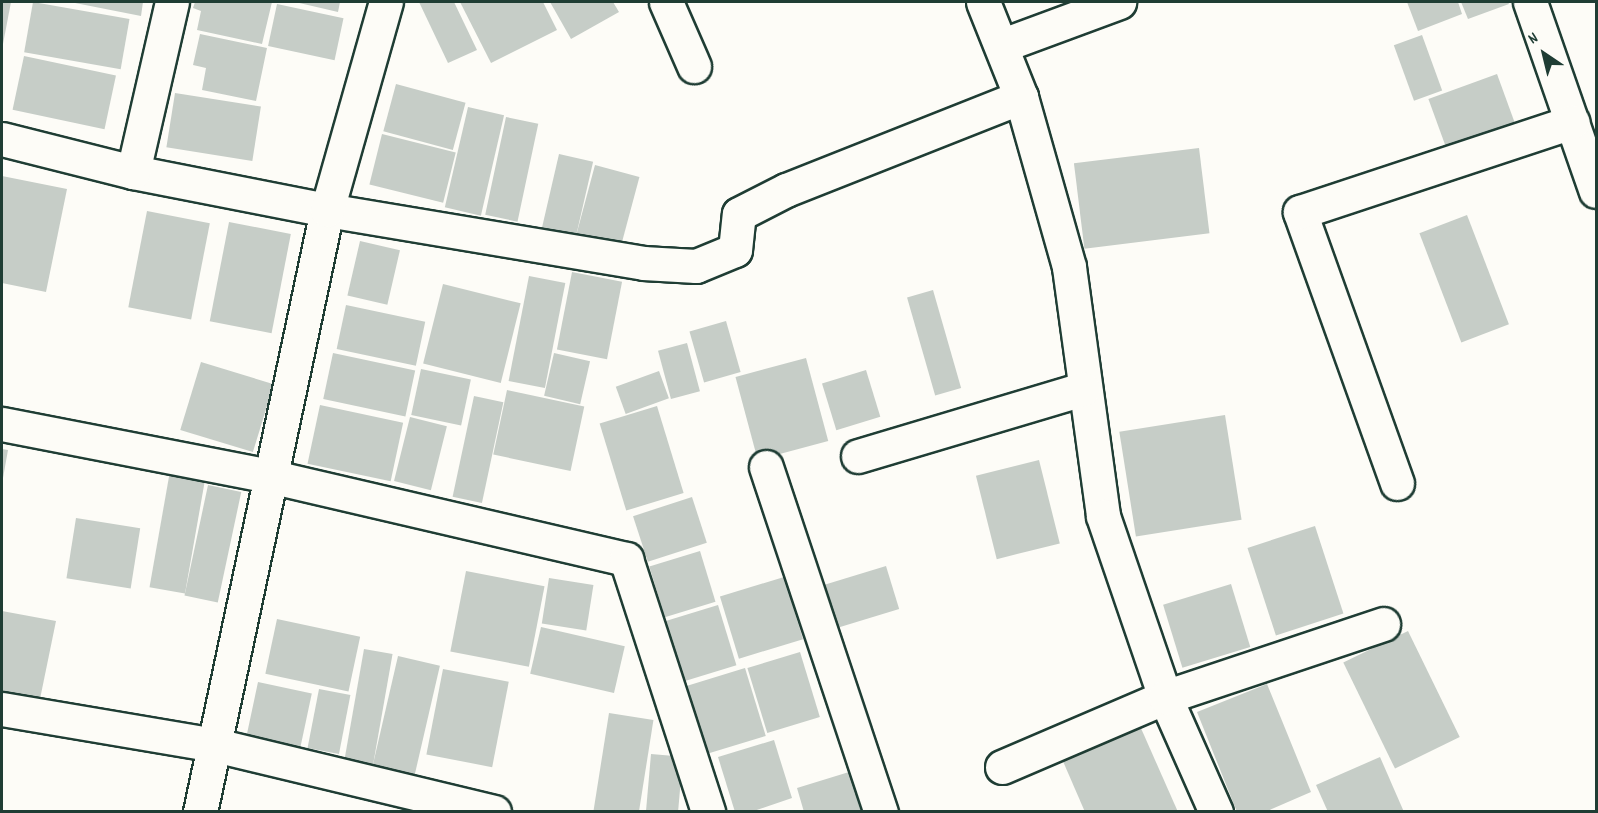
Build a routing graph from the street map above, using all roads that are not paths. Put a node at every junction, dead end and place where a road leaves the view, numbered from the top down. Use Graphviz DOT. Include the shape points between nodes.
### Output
graph roads {
  1 [pos="172,2"];
  2 [pos="386,2"];
  3 [pos="666,2"];
  4 [pos="983,2"];
  5 [pos="1119,2"];
  6 [pos="1530,2"];
  7 [pos="1003,45"];
  8 [pos="694,66"];
  9 [pos="1021,96"];
  10 [pos="1572,122"];
  11 [pos="2,139"];
  12 [pos="134,172"];
  13 [pos="1596,191"];
  14 [pos="327,210"];
  15 [pos="1083,388"];
  16 [pos="2,424"];
  17 [pos="858,456"];
  18 [pos="766,467"];
  19 [pos="268,476"];
  20 [pos="1397,483"];
  21 [pos="1383,624"];
  22 [pos="1165,698"];
  23 [pos="2,709"];
  24 [pos="215,745"];
  25 [pos="1002,767"];
  26 [pos="200,812"];
  27 [pos="494,812"];
  28 [pos="708,812"];
  29 [pos="881,812"];
  30 [pos="1216,812"];
  1 -- 12 [label="street"];
  2 -- 14 [label="street"];
  3 -- 8 [label="street"];
  4 -- 7 [label="street"];
  5 -- 7 [label="street"];
  6 -- 10 [label="street"];
  7 -- 9 [label="street"];
  9 -- 14 [label="street" via="786,190 739,213 735,250 696,266 643,263"];
  9 -- 15 [label="street" via="1069,267"];
  10 -- 13 [label="street"];
  10 -- 20 [label="street" via="1300,212"];
  11 -- 12 [label="street"];
  12 -- 14 [label="street"];
  14 -- 19 [label="street"];
  15 -- 17 [label="street"];
  15 -- 22 [label="street" via="1103,516"];
  16 -- 19 [label="street"];
  18 -- 29 [label="street"];
  19 -- 24 [label="street"];
  19 -- 28 [label="street" via="626,559"];
  21 -- 22 [label="street"];
  22 -- 25 [label="street"];
  22 -- 30 [label="street"];
  23 -- 24 [label="street"];
  24 -- 26 [label="street"];
  24 -- 27 [label="street"];
}
